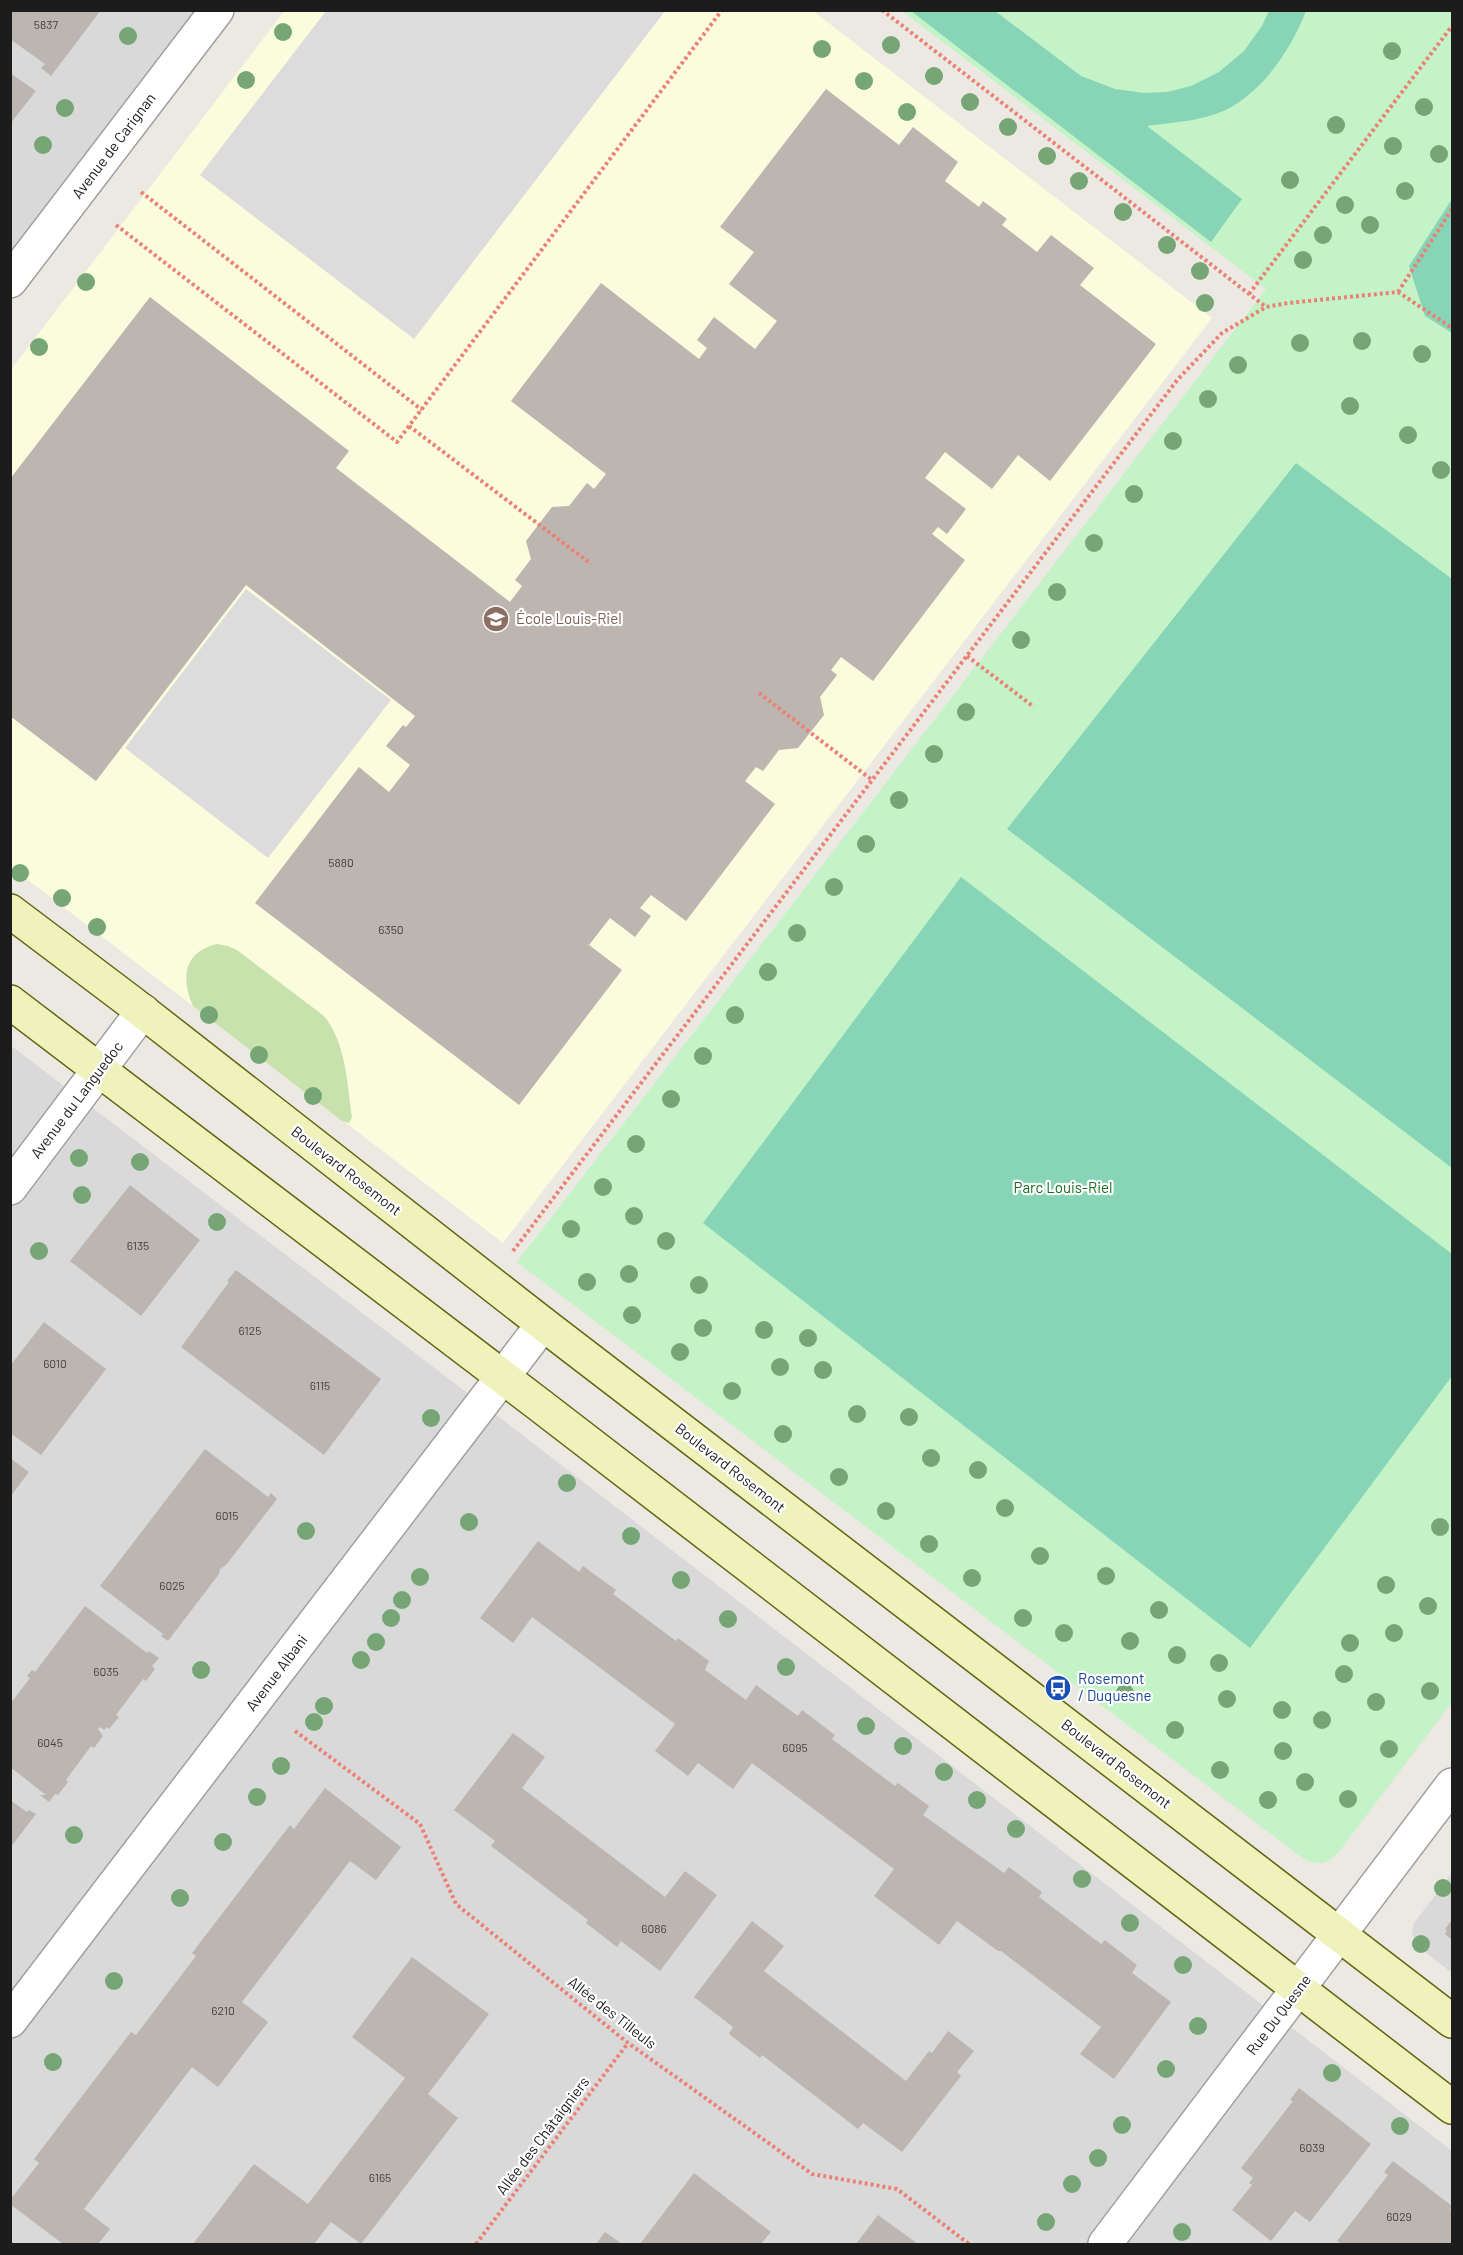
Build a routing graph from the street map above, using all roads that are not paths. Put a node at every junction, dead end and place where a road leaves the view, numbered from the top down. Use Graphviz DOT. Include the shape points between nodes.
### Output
graph roads {
  1 [pos="217,10"];
  2 [pos="10,281"];
  3 [pos="10,911"];
  4 [pos="10,1002"];
  5 [pos="143,1011"];
  6 [pos="100,1070"];
  7 [pos="10,1188"];
  8 [pos="543,1324"];
  9 [pos="503,1377"];
  10 [pos="1452,1785"];
  11 [pos="1339,1935"];
  12 [pos="1299,1989"];
  13 [pos="10,2021"];
  14 [pos="1452,2021"];
  15 [pos="1452,2107"];
  16 [pos="1104,2244"];
  1 -- 2 [label="street, Avenue de Carignan"];
  3 -- 5 [label="main road, Boulevard Rosemont"];
  4 -- 6 [label="main road"];
  5 -- 6 [label="street, Avenue du Languedoc"];
  5 -- 8 [label="main road, Boulevard Rosemont"];
  6 -- 7 [label="street, Avenue du Languedoc"];
  6 -- 9 [label="main road"];
  8 -- 9 [label="street, Avenue Albani"];
  8 -- 11 [label="main road, Boulevard Rosemont"];
  9 -- 12 [label="main road"];
  9 -- 13 [label="street, Avenue Albani"];
  10 -- 11 [label="street, Rue Du Quesne"];
  11 -- 12 [label="street, Rue Du Quesne"];
  11 -- 14 [label="main road, Boulevard Rosemont"];
  12 -- 15 [label="main road"];
  12 -- 16 [label="street, Rue Du Quesne"];
}
